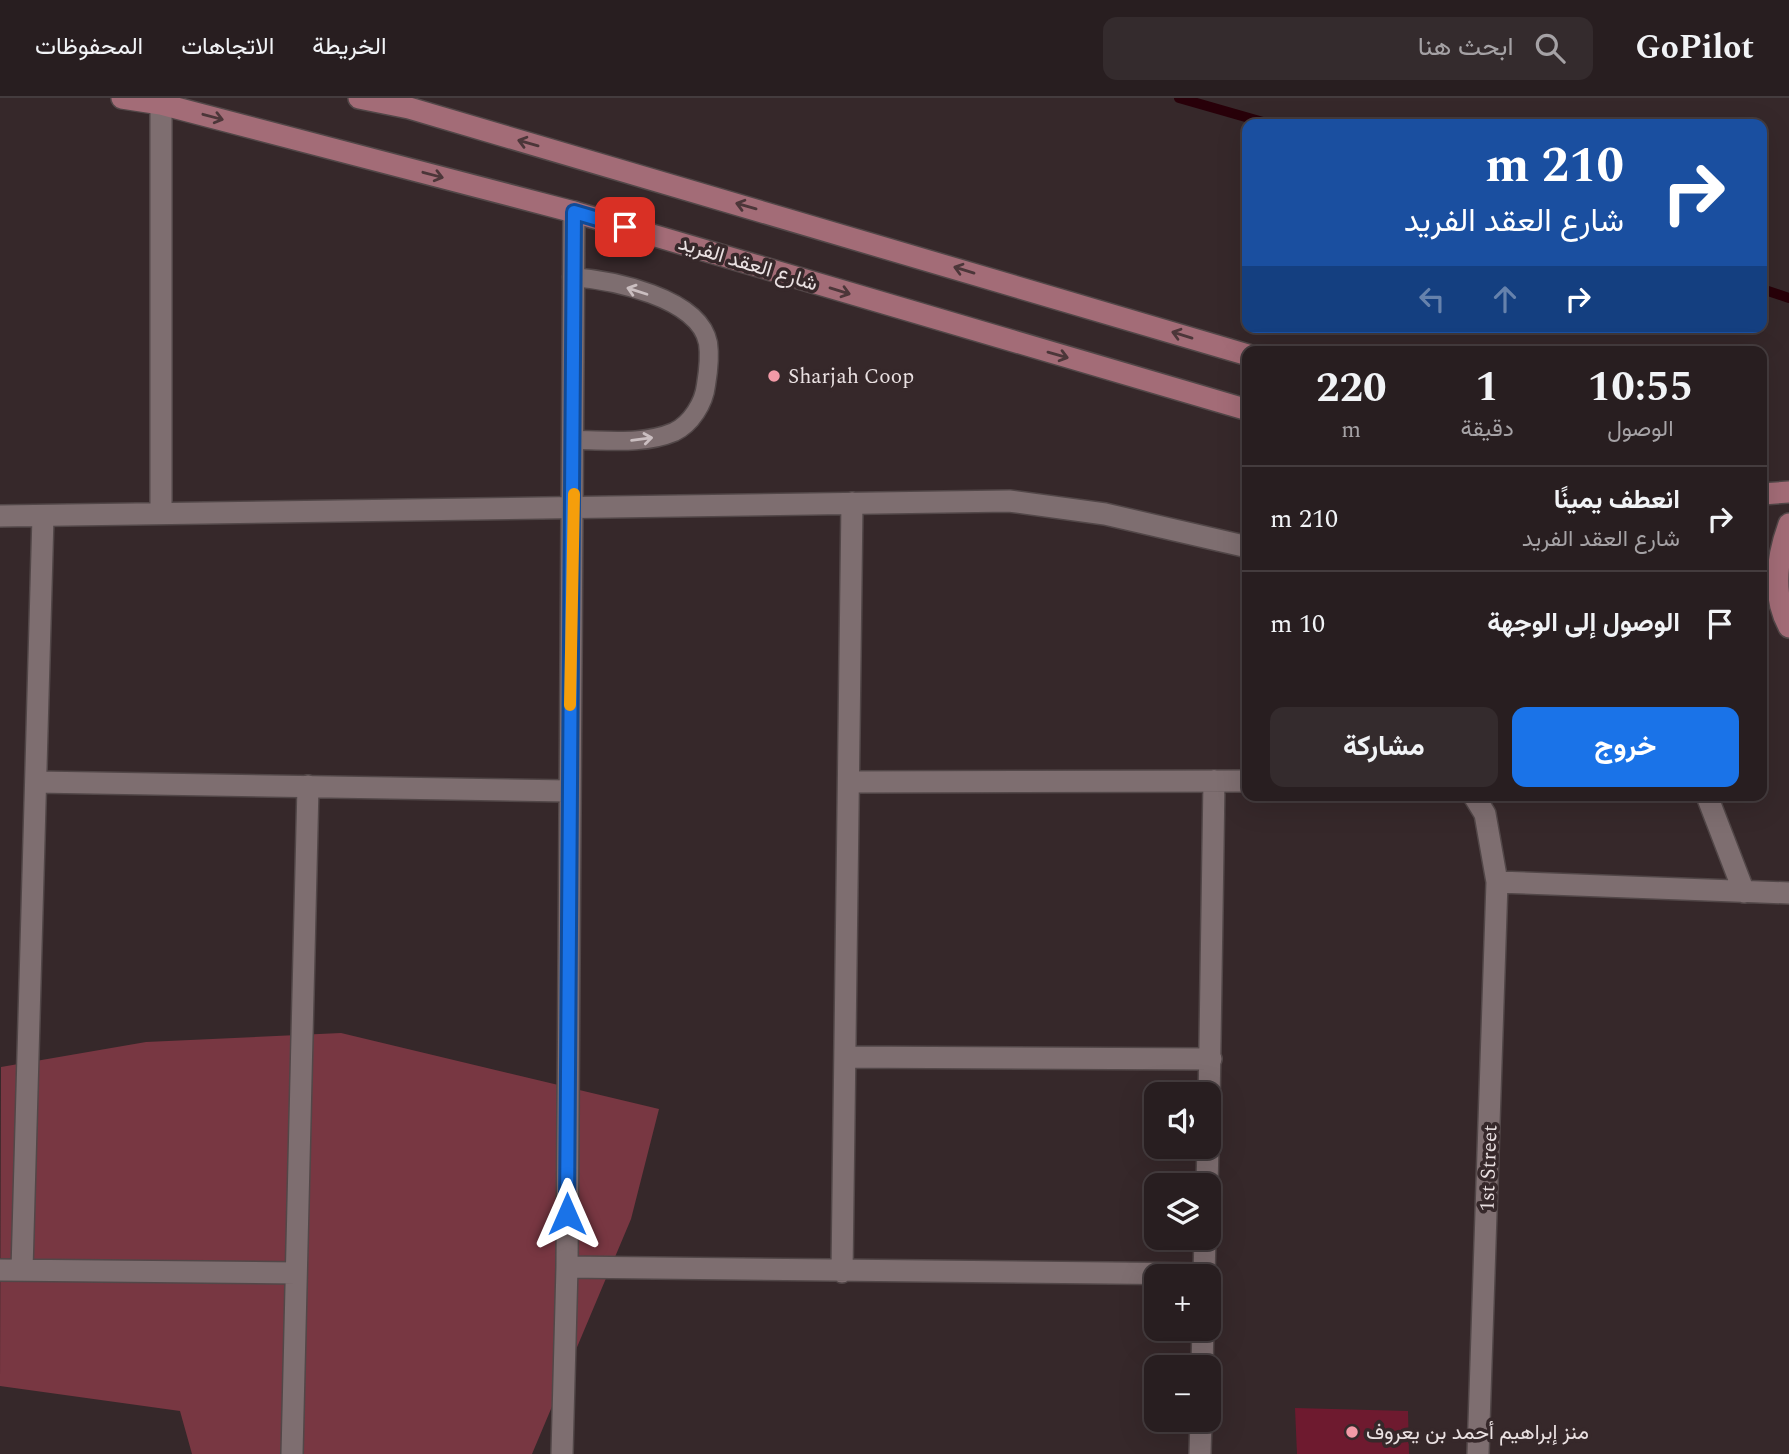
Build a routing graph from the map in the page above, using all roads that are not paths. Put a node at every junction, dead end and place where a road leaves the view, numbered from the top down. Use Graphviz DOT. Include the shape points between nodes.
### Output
graph roads {
  1 [pos="122,98"];
  2 [pos="359,98"];
  3 [pos="399,103"];
  4 [pos="161,104"];
  5 [pos="574,212"];
  6 [pos="572,277"];
  7 [pos="1242,353"];
  8 [pos="1242,408"];
  9 [pos="574,440"];
  10 [pos="1789,492"];
  11 [pos="1767,494"];
  12 [pos="852,503"];
  13 [pos="574,507"];
  14 [pos="160,513"];
  15 [pos="0,516"];
  16 [pos="43,516"];
  17 [pos="1789,524"];
  18 [pos="1242,538"];
  19 [pos="1767,601"];
  20 [pos="1787,624"];
  21 [pos="1214,781"];
  22 [pos="1242,781"];
  23 [pos="36,782"];
  24 [pos="849,782"];
  25 [pos="308,786"];
  26 [pos="569,791"];
  27 [pos="1477,801"];
  28 [pos="1709,801"];
  29 [pos="1497,882"];
  30 [pos="1744,892"];
  31 [pos="1789,893"];
  32 [pos="845,1056"];
  33 [pos="1211,1059"];
  34 [pos="1210,1082"];
  35 [pos="567,1267"];
  36 [pos="0,1269"];
  37 [pos="22,1270"];
  38 [pos="842,1272"];
  39 [pos="296,1273"];
  40 [pos="1144,1275"];
  41 [pos="1201,1432"];
  42 [pos="292,1454"];
  43 [pos="562,1454"];
  44 [pos="1200,1454"];
  45 [pos="1478,1454"];
  1 -- 4 [label="main road, شارع العقد الفريد"];
  2 -- 3 [label="main road"];
  7 -- 3 [label="main road, one-way"];
  4 -- 5 [label="main road, شارع العقد الفريد, one-way"];
  4 -- 14 [label="street"];
  5 -- 6 [label="street"];
  5 -- 8 [label="main road, شارع العقد الفريد, one-way"];
  6 -- 9 [label="street"];
  9 -- 6 [label="lane, one-way" via="629,441 677,430 696,412 706,389 708,343 691,313 673,303 602,279"];
  9 -- 13 [label="street"];
  10 -- 11 [label="main road"];
  12 -- 13 [label="street"];
  12 -- 18 [label="street" via="1043,504"];
  12 -- 24 [label="street"];
  13 -- 14 [label="street"];
  13 -- 26 [label="street"];
  14 -- 16 [label="street"];
  15 -- 16 [label="street"];
  16 -- 23 [label="street"];
  17 -- 20 [label="main road" via="1780,551 1777,586"];
  19 -- 20 [label="main road"];
  21 -- 22 [label="street"];
  21 -- 24 [label="street"];
  21 -- 33 [label="street"];
  23 -- 25 [label="street"];
  23 -- 37 [label="street"];
  24 -- 32 [label="street"];
  25 -- 26 [label="street"];
  25 -- 39 [label="street"];
  26 -- 35 [label="street"];
  27 -- 29 [label="street, 1st Street" via="1485,814"];
  28 -- 30 [label="street"];
  29 -- 30 [label="street"];
  29 -- 45 [label="street, 1st Street"];
  30 -- 31 [label="street"];
  32 -- 33 [label="street"];
  32 -- 38 [label="street"];
  33 -- 34 [label="street"];
  35 -- 38 [label="street"];
  35 -- 43 [label="street"];
  36 -- 37 [label="street"];
  37 -- 39 [label="street"];
  38 -- 40 [label="street"];
  39 -- 42 [label="street"];
  41 -- 44 [label="street"];
}
